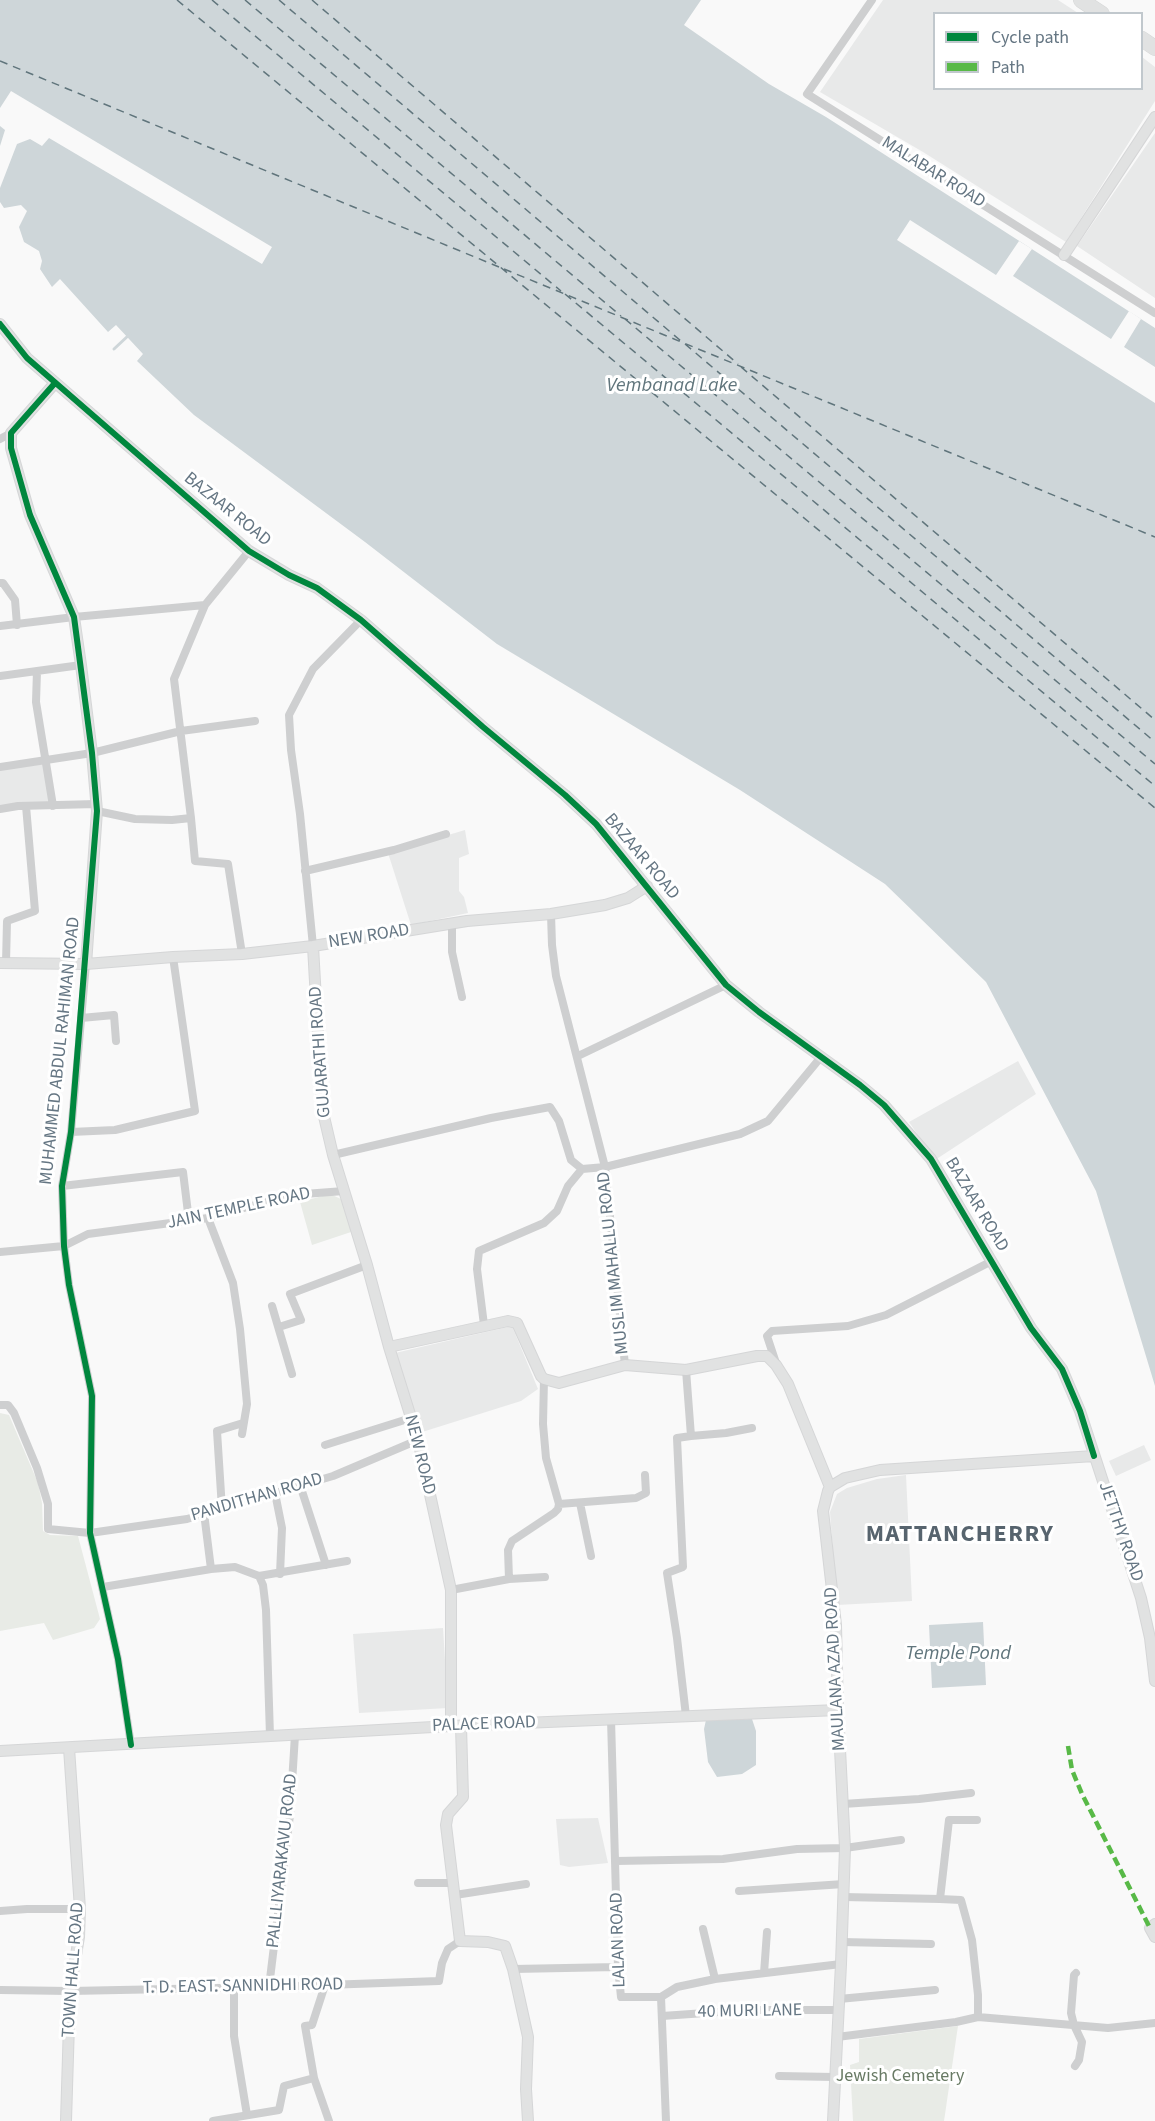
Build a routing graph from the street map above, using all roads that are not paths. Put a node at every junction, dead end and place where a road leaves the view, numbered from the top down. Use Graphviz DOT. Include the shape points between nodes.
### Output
graph roads {
  1 [pos="872,0"];
  2 [pos="1081,0"];
  3 [pos="1099,12"];
  4 [pos="1155,117"];
  5 [pos="1064,255"];
  6 [pos="1155,313"];
  7 [pos="0,324"];
  8 [pos="55,383"];
  9 [pos="12,433"];
  10 [pos="0,439"];
  11 [pos="249,551"];
  12 [pos="0,583"];
  13 [pos="205,605"];
  14 [pos="74,616"];
  15 [pos="361,620"];
  16 [pos="17,625"];
  17 [pos="0,626"];
  18 [pos="81,665"];
  19 [pos="37,671"];
  20 [pos="0,676"];
  21 [pos="255,721"];
  22 [pos="181,731"];
  23 [pos="92,753"];
  24 [pos="46,762"];
  25 [pos="0,767"];
  26 [pos="26,806"];
  27 [pos="53,806"];
  28 [pos="97,807"];
  29 [pos="0,809"];
  30 [pos="191,818"];
  31 [pos="446,834"];
  32 [pos="305,871"];
  33 [pos="647,886"];
  34 [pos="551,914"];
  35 [pos="452,924"];
  36 [pos="314,946"];
  37 [pos="242,954"];
  38 [pos="173,957"];
  39 [pos="3,963"];
  40 [pos="86,964"];
  41 [pos="726,984"];
  42 [pos="462,997"];
  43 [pos="81,1018"];
  44 [pos="116,1041"];
  45 [pos="578,1056"];
  46 [pos="821,1057"];
  47 [pos="71,1132"];
  48 [pos="333,1155"];
  49 [pos="605,1167"];
  50 [pos="582,1169"];
  51 [pos="62,1186"];
  52 [pos="344,1191"];
  53 [pos="208,1218"];
  54 [pos="189,1221"];
  55 [pos="64,1246"];
  56 [pos="0,1252"];
  57 [pos="992,1261"];
  58 [pos="367,1265"];
  59 [pos="272,1306"];
  60 [pos="484,1325"];
  61 [pos="279,1327"];
  62 [pos="389,1347"];
  63 [pos="625,1365"];
  64 [pos="776,1365"];
  65 [pos="686,1370"];
  66 [pos="292,1374"];
  67 [pos="544,1379"];
  68 [pos="1,1403"];
  69 [pos="411,1418"];
  70 [pos="243,1423"];
  71 [pos="752,1428"];
  72 [pos="242,1434"];
  73 [pos="691,1436"];
  74 [pos="418,1440"];
  75 [pos="325,1445"];
  76 [pos="1094,1456"];
  77 [pos="645,1475"];
  78 [pos="300,1485"];
  79 [pos="830,1486"];
  80 [pos="275,1493"];
  81 [pos="580,1503"];
  82 [pos="559,1504"];
  83 [pos="222,1509"];
  84 [pos="204,1513"];
  85 [pos="90,1533"];
  86 [pos="591,1556"];
  87 [pos="347,1561"];
  88 [pos="326,1565"];
  89 [pos="211,1569"];
  90 [pos="280,1574"];
  91 [pos="259,1576"];
  92 [pos="545,1577"];
  93 [pos="508,1580"];
  94 [pos="103,1587"];
  95 [pos="451,1590"];
  96 [pos="1155,1681"];
  97 [pos="838,1710"];
  98 [pos="686,1716"];
  99 [pos="611,1719"];
  100 [pos="456,1726"];
  101 [pos="295,1734"];
  102 [pos="270,1736"];
  103 [pos="131,1745"];
  104 [pos="69,1748"];
  105 [pos="0,1751"];
  106 [pos="970,1793"];
  107 [pos="843,1804"];
  108 [pos="977,1820"];
  109 [pos="901,1840"];
  110 [pos="845,1848"];
  111 [pos="616,1861"];
  112 [pos="453,1882"];
  113 [pos="418,1883"];
  114 [pos="526,1884"];
  115 [pos="844,1884"];
  116 [pos="739,1891"];
  117 [pos="455,1895"];
  118 [pos="843,1897"];
  119 [pos="940,1899"];
  120 [pos="80,1909"];
  121 [pos="0,1911"];
  122 [pos="1155,1924"];
  123 [pos="703,1929"];
  124 [pos="767,1932"];
  125 [pos="1155,1937"];
  126 [pos="460,1941"];
  127 [pos="842,1942"];
  128 [pos="931,1944"];
  129 [pos="841,1964"];
  130 [pos="618,1967"];
  131 [pos="513,1969"];
  132 [pos="764,1973"];
  133 [pos="1076,1973"];
  134 [pos="715,1979"];
  135 [pos="325,1985"];
  136 [pos="269,1987"];
  137 [pos="234,1988"];
  138 [pos="0,1990"];
  139 [pos="935,1990"];
  140 [pos="70,1991"];
  141 [pos="662,1997"];
  142 [pos="839,2004"];
  143 [pos="662,2016"];
  144 [pos="978,2017"];
  145 [pos="1155,2023"];
  146 [pos="1074,2025"];
  147 [pos="837,2037"];
  148 [pos="1075,2066"];
  149 [pos="779,2076"];
  150 [pos="834,2077"];
  151 [pos="314,2078"];
  152 [pos="247,2115"];
  153 [pos="66,2121"];
  154 [pos="213,2121"];
  155 [pos="329,2121"];
  156 [pos="528,2121"];
  157 [pos="666,2121"];
  158 [pos="833,2121"];
  1 -- 5 [label="street, MALABAR ROAD" via="807,94"];
  2 -- 3 [label="highway"];
  4 -- 5 [label="street"];
  5 -- 6 [label="street, MALABAR ROAD"];
  7 -- 8 [label="street, BAZAAR ROAD" via="27,358"];
  8 -- 9 [label="street"];
  8 -- 11 [label="street, BAZAAR ROAD"];
  9 -- 10 [label="street"];
  9 -- 14 [label="street, MUHAMMED ABDUL RAHIMAN ROAD" via="11,448 30,515"];
  11 -- 13 [label="street"];
  11 -- 15 [label="street, BAZAAR ROAD" via="317,588"];
  12 -- 16 [label="street" via="15,600"];
  13 -- 14 [label="street"];
  13 -- 22 [label="street" via="174,679"];
  14 -- 16 [label="street"];
  14 -- 18 [label="street, MUHAMMED ABDUL RAHIMAN ROAD"];
  15 -- 32 [label="street" via="313,669 289,715"];
  15 -- 33 [label="street, BAZAAR ROAD" via="588,817"];
  16 -- 17 [label="street"];
  18 -- 19 [label="street"];
  18 -- 23 [label="street, MUHAMMED ABDUL RAHIMAN ROAD"];
  19 -- 20 [label="street"];
  19 -- 24 [label="street" via="36,702"];
  21 -- 22 [label="street"];
  22 -- 23 [label="street"];
  22 -- 30 [label="street"];
  23 -- 24 [label="street"];
  23 -- 28 [label="street, MUHAMMED ABDUL RAHIMAN ROAD"];
  24 -- 25 [label="street"];
  24 -- 27 [label="street"];
  26 -- 27 [label="street"];
  26 -- 29 [label="street"];
  26 -- 39 [label="street" via="35,911 7,921"];
  27 -- 28 [label="street"];
  28 -- 30 [label="street" via="135,819"];
  28 -- 40 [label="street, MUHAMMED ABDUL RAHIMAN ROAD"];
  30 -- 37 [label="street" via="195,861 228,864"];
  31 -- 32 [label="street"];
  32 -- 36 [label="street"];
  33 -- 34 [label="street, NEW ROAD" via="606,905"];
  33 -- 41 [label="street, BAZAAR ROAD"];
  34 -- 35 [label="street, NEW ROAD"];
  34 -- 45 [label="street, MUSLIM MAHALLU ROAD" via="556,976"];
  35 -- 36 [label="street, NEW ROAD"];
  35 -- 42 [label="street" via="452,952"];
  36 -- 37 [label="street, NEW ROAD"];
  36 -- 48 [label="street, GUJARATHI ROAD" via="322,1108"];
  37 -- 38 [label="street, NEW ROAD"];
  38 -- 40 [label="street, NEW ROAD"];
  38 -- 47 [label="street" via="195,1111 115,1130"];
  39 -- 40 [label="street, NEW ROAD"];
  40 -- 43 [label="street, MUHAMMED ABDUL RAHIMAN ROAD"];
  41 -- 45 [label="street"];
  41 -- 46 [label="street, BAZAAR ROAD"];
  43 -- 44 [label="street" via="114,1015"];
  43 -- 47 [label="street, MUHAMMED ABDUL RAHIMAN ROAD"];
  45 -- 49 [label="street, MUSLIM MAHALLU ROAD"];
  46 -- 49 [label="street" via="768,1121 740,1134"];
  46 -- 57 [label="street, BAZAAR ROAD" via="884,1105 932,1159"];
  47 -- 51 [label="street, MUHAMMED ABDUL RAHIMAN ROAD"];
  48 -- 50 [label="street" via="549,1107 559,1121 571,1160"];
  48 -- 52 [label="street, GUJARATHI ROAD"];
  49 -- 50 [label="street"];
  49 -- 63 [label="street, MUSLIM MAHALLU ROAD"];
  50 -- 60 [label="street" via="568,1186 557,1211 544,1222 479,1251 477,1269"];
  51 -- 54 [label="street" via="183,1172"];
  51 -- 55 [label="street, MUHAMMED ABDUL RAHIMAN ROAD"];
  52 -- 53 [label="street, JAIN TEMPLE ROAD" via="291,1195"];
  52 -- 58 [label="street, NEW ROAD"];
  53 -- 54 [label="street, JAIN TEMPLE ROAD"];
  53 -- 70 [label="street" via="237,1306 247,1404"];
  54 -- 55 [label="street, JAIN TEMPLE ROAD" via="88,1234"];
  55 -- 56 [label="street, JAIN TEMPLE ROAD"];
  55 -- 85 [label="street, MUHAMMED ABDUL RAHIMAN ROAD" via="92,1396"];
  57 -- 64 [label="street" via="886,1315 848,1326 772,1330 767,1336"];
  57 -- 76 [label="street, BAZAAR ROAD" via="1031,1328 1062,1369"];
  58 -- 61 [label="street" via="290,1294 301,1320"];
  58 -- 62 [label="street, NEW ROAD"];
  59 -- 61 [label="street"];
  60 -- 62 [label="street"];
  60 -- 67 [label="street" via="517,1323"];
  61 -- 66 [label="street"];
  62 -- 69 [label="street, NEW ROAD"];
  63 -- 65 [label="street, MUSLIM MAHALLU ROAD"];
  63 -- 67 [label="street" via="560,1383"];
  64 -- 65 [label="street, MUSLIM MAHALLU ROAD" via="767,1356 757,1356"];
  64 -- 79 [label="street" via="788,1384"];
  65 -- 73 [label="street"];
  67 -- 82 [label="street" via="546,1458"];
  68 -- 85 [label="street, PANDITHAN ROAD" via="14,1413 37,1468 48,1504 48,1530"];
  69 -- 74 [label="street, NEW ROAD"];
  69 -- 75 [label="street"];
  70 -- 72 [label="street"];
  70 -- 83 [label="street" via="217,1431"];
  71 -- 73 [label="street"];
  73 -- 98 [label="street" via="676,1438 683,1567 667,1573"];
  74 -- 78 [label="street, PANDITHAN ROAD" via="333,1476"];
  74 -- 95 [label="street, NEW ROAD"];
  76 -- 79 [label="street" via="880,1470 845,1478"];
  76 -- 96 [label="street, JETTHY ROAD" via="1141,1598"];
  77 -- 81 [label="street" via="646,1493 636,1498"];
  78 -- 80 [label="street, PANDITHAN ROAD"];
  78 -- 88 [label="street"];
  79 -- 97 [label="street, MAULANA AZAD ROAD" via="823,1511 836,1625"];
  80 -- 83 [label="street, PANDITHAN ROAD"];
  80 -- 90 [label="street" via="282,1527"];
  81 -- 82 [label="street"];
  81 -- 86 [label="street"];
  82 -- 93 [label="street" via="554,1513 510,1545"];
  83 -- 84 [label="street, PANDITHAN ROAD"];
  84 -- 85 [label="street, PANDITHAN ROAD"];
  84 -- 89 [label="street"];
  85 -- 94 [label="street, MUHAMMED ABDUL RAHIMAN ROAD"];
  87 -- 88 [label="street"];
  88 -- 90 [label="street"];
  89 -- 91 [label="street" via="235,1567"];
  89 -- 94 [label="street"];
  90 -- 91 [label="street"];
  91 -- 102 [label="street" via="266,1610"];
  92 -- 93 [label="street"];
  93 -- 95 [label="street"];
  94 -- 103 [label="street, MUHAMMED ABDUL RAHIMAN ROAD"];
  95 -- 100 [label="street, NEW ROAD"];
  97 -- 98 [label="street, PALACE ROAD"];
  97 -- 107 [label="street, MAULANA AZAD ROAD"];
  98 -- 99 [label="street, PALACE ROAD"];
  99 -- 100 [label="street, PALACE ROAD"];
  99 -- 111 [label="street, LALAN ROAD"];
  100 -- 101 [label="street, PALACE ROAD"];
  100 -- 112 [label="street, NEW ROAD" via="463,1797 448,1814 446,1825"];
  101 -- 102 [label="street, PALACE ROAD"];
  101 -- 136 [label="street, PALLLIYARAKAVU ROAD" via="290,1815"];
  102 -- 103 [label="street, PALACE ROAD"];
  103 -- 104 [label="street, PALACE ROAD"];
  104 -- 105 [label="street, PALACE ROAD"];
  104 -- 120 [label="street, TOWN HALL ROAD"];
  106 -- 107 [label="street"];
  107 -- 110 [label="street, MAULANA AZAD ROAD"];
  108 -- 119 [label="street" via="949,1820"];
  109 -- 110 [label="street"];
  110 -- 111 [label="street" via="797,1849 723,1859"];
  110 -- 115 [label="street, MAULANA AZAD ROAD"];
  111 -- 130 [label="street, LALAN ROAD"];
  112 -- 113 [label="street"];
  112 -- 117 [label="street, NEW ROAD"];
  114 -- 117 [label="street"];
  115 -- 116 [label="street"];
  115 -- 118 [label="street, MAULANA AZAD ROAD"];
  117 -- 126 [label="street, NEW ROAD"];
  118 -- 119 [label="street"];
  118 -- 127 [label="street, MAULANA AZAD ROAD"];
  119 -- 144 [label="street" via="962,1900 972,1940"];
  120 -- 121 [label="street"];
  120 -- 140 [label="street, TOWN HALL ROAD"];
  122 -- 125 [label="street" via="1150,1928"];
  123 -- 134 [label="street"];
  124 -- 132 [label="street"];
  126 -- 131 [label="street" via="505,1946"];
  126 -- 135 [label="street, T. D. EAST. SANNIDHI ROAD" via="448,1949 439,1981"];
  127 -- 128 [label="street"];
  127 -- 129 [label="street, MAULANA AZAD ROAD"];
  129 -- 132 [label="street"];
  129 -- 142 [label="street, MAULANA AZAD ROAD"];
  130 -- 131 [label="street"];
  130 -- 141 [label="street, LALAN ROAD" via="621,1996"];
  131 -- 156 [label="street" via="528,2037"];
  132 -- 134 [label="street"];
  133 -- 146 [label="street" via="1071,2013"];
  134 -- 141 [label="street" via="677,1987"];
  135 -- 136 [label="street, T. D. EAST. SANNIDHI ROAD"];
  135 -- 151 [label="street" via="312,2025 305,2026"];
  136 -- 137 [label="street, T. D. EAST. SANNIDHI ROAD"];
  137 -- 140 [label="street, T. D. EAST. SANNIDHI ROAD"];
  137 -- 152 [label="street" via="234,2036"];
  138 -- 140 [label="street, T. D. EAST. SANNIDHI ROAD"];
  139 -- 142 [label="street, 40 MURI LANE"];
  140 -- 153 [label="street, TOWN HALL ROAD"];
  141 -- 143 [label="street"];
  142 -- 143 [label="street, 40 MURI LANE"];
  142 -- 147 [label="street, MAULANA AZAD ROAD"];
  143 -- 157 [label="street"];
  144 -- 146 [label="street"];
  144 -- 147 [label="street"];
  145 -- 146 [label="street" via="1108,2028"];
  146 -- 148 [label="street" via="1082,2042"];
  147 -- 150 [label="street, MAULANA AZAD ROAD"];
  149 -- 150 [label="street"];
  150 -- 158 [label="street, MAULANA AZAD ROAD"];
  151 -- 152 [label="street" via="284,2086 279,2110"];
  151 -- 155 [label="street"];
  152 -- 154 [label="street"];
}
